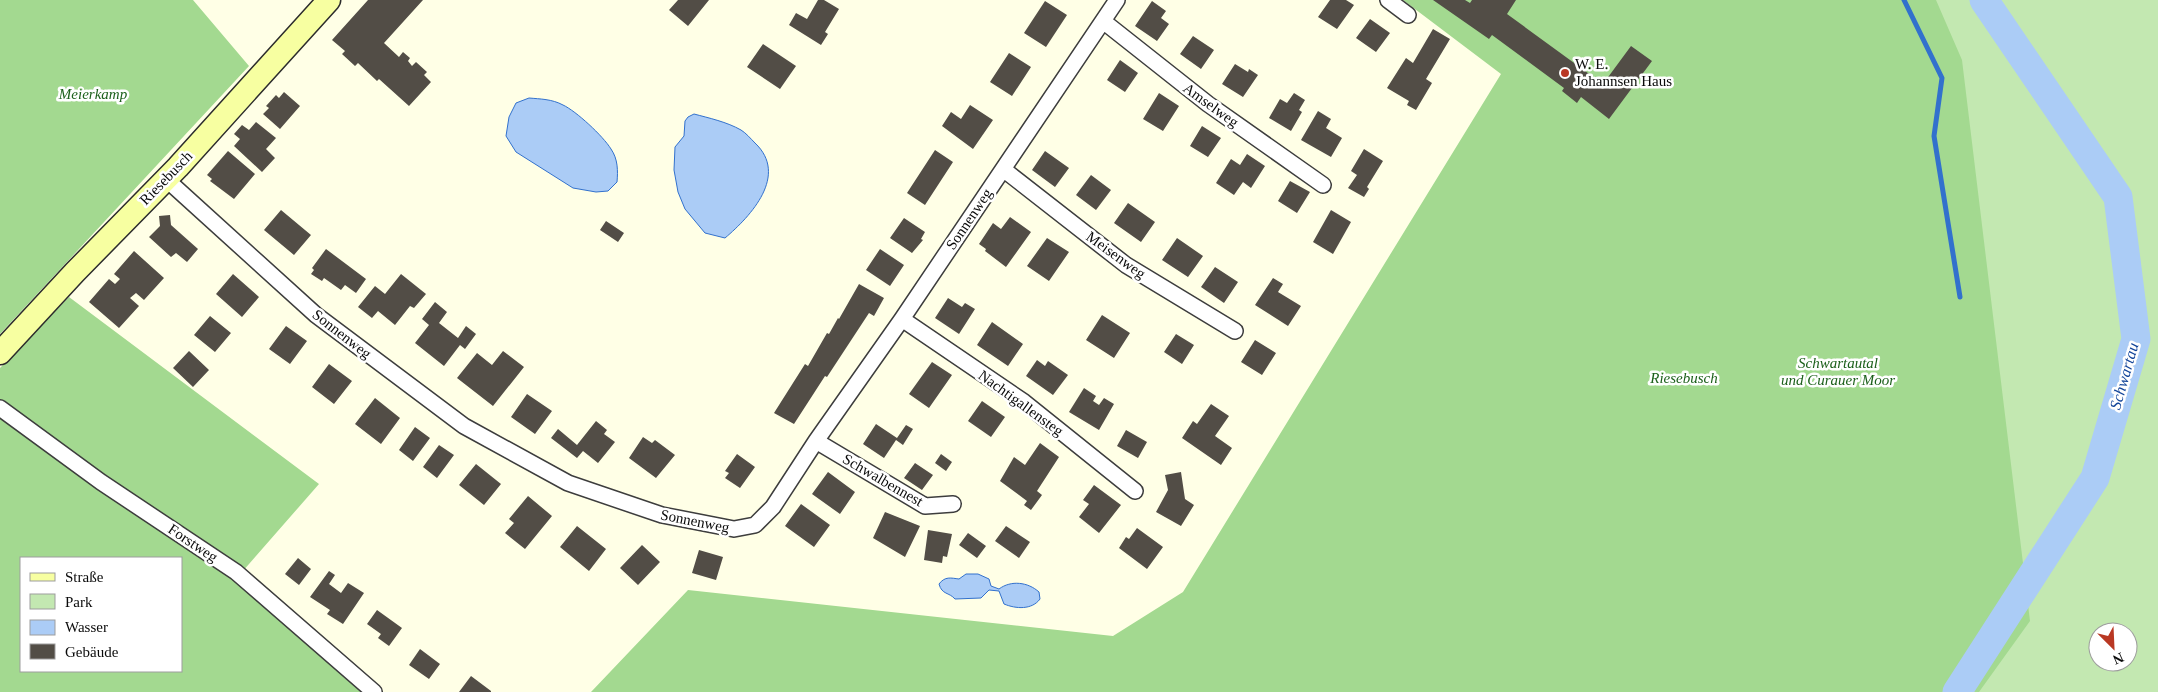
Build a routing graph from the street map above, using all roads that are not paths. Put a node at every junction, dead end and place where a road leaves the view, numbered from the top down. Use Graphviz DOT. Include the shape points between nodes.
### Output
graph roads {
  1 [pos="329,0"];
  2 [pos="1117,0"];
  3 [pos="1388,0"];
  4 [pos="1408,15"];
  5 [pos="1103,21"];
  6 [pos="1003,169"];
  7 [pos="166,179"];
  8 [pos="1323,185"];
  9 [pos="902,319"];
  10 [pos="1235,331"];
  11 [pos="0,353"];
  12 [pos="0,408"];
  13 [pos="816,441"];
  14 [pos="1135,491"];
  15 [pos="953,504"];
  16 [pos="374,692"];
  1 -- 7 [label="main road, Riesebusch"];
  2 -- 5 [label="street, Sonnenweg"];
  3 -- 4 [label="street"];
  5 -- 6 [label="street, Sonnenweg"];
  5 -- 8 [label="street, Amselweg" via="1208,104"];
  6 -- 9 [label="street, Sonnenweg"];
  6 -- 10 [label="street, Meisenweg" via="1126,265"];
  7 -- 11 [label="main road, Riesebusch"];
  7 -- 13 [label="street, Sonnenweg" via="316,314 464,426 568,482 662,515 734,530 755,525 773,507"];
  9 -- 13 [label="street, Sonnenweg"];
  9 -- 14 [label="street, Nachtigallensteg" via="1024,402"];
  12 -- 16 [label="street, Forstweg" via="101,482 236,572"];
  13 -- 15 [label="street, Schwalbennest" via="925,506"];
}
